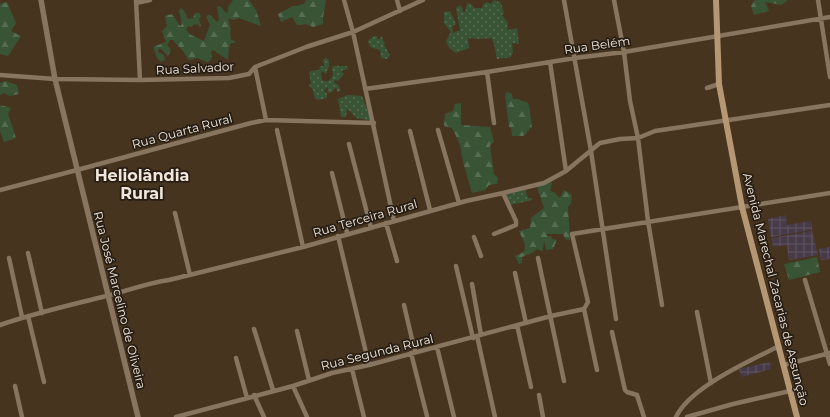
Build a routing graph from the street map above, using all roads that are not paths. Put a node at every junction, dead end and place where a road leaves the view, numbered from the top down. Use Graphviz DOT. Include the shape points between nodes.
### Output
graph roads {
  1 [pos="41,0"];
  2 [pos="150,0"];
  3 [pos="344,0"];
  4 [pos="397,0"];
  5 [pos="423,0"];
  6 [pos="564,0"];
  7 [pos="614,0"];
  8 [pos="716,0"];
  9 [pos="818,0"];
  10 [pos="136,2"];
  11 [pos="400,11"];
  12 [pos="830,17"];
  13 [pos="821,18"];
  14 [pos="353,32"];
  15 [pos="717,36"];
  16 [pos="624,52"];
  17 [pos="575,58"];
  18 [pos="550,62"];
  19 [pos="255,67"];
  20 [pos="487,72"];
  21 [pos="0,75"];
  22 [pos="830,77"];
  23 [pos="55,79"];
  24 [pos="140,80"];
  25 [pos="719,84"];
  26 [pos="365,88"];
  27 [pos="707,88"];
  28 [pos="830,105"];
  29 [pos="266,120"];
  30 [pos="727,121"];
  31 [pos="374,123"];
  32 [pos="494,124"];
  33 [pos="277,130"];
  34 [pos="438,130"];
  35 [pos="410,131"];
  36 [pos="638,138"];
  37 [pos="349,144"];
  38 [pos="591,151"];
  39 [pos="78,170"];
  40 [pos="566,171"];
  41 [pos="332,173"];
  42 [pos="0,190"];
  43 [pos="830,192"];
  44 [pos="503,193"];
  45 [pos="459,203"];
  46 [pos="742,207"];
  47 [pos="430,210"];
  48 [pos="175,213"];
  49 [pos="394,221"];
  50 [pos="648,221"];
  51 [pos="386,223"];
  52 [pos="371,228"];
  53 [pos="603,230"];
  54 [pos="347,233"];
  55 [pos="494,234"];
  56 [pos="338,236"];
  57 [pos="474,237"];
  58 [pos="303,247"];
  59 [pos="28,253"];
  60 [pos="481,256"];
  61 [pos="10,258"];
  62 [pos="538,258"];
  63 [pos="397,261"];
  64 [pos="456,266"];
  65 [pos="515,273"];
  66 [pos="190,275"];
  67 [pos="806,280"];
  68 [pos="472,284"];
  69 [pos="108,296"];
  70 [pos="404,305"];
  71 [pos="662,305"];
  72 [pos="584,309"];
  73 [pos="697,312"];
  74 [pos="42,313"];
  75 [pos="551,316"];
  76 [pos="25,317"];
  77 [pos="616,319"];
  78 [pos="526,323"];
  79 [pos="0,325"];
  80 [pos="517,325"];
  81 [pos="254,328"];
  82 [pos="297,331"];
  83 [pos="612,332"];
  84 [pos="477,336"];
  85 [pos="779,346"];
  86 [pos="437,347"];
  87 [pos="413,353"];
  88 [pos="829,354"];
  89 [pos="236,358"];
  90 [pos="830,364"];
  91 [pos="369,365"];
  92 [pos="784,365"];
  93 [pos="352,369"];
  94 [pos="597,370"];
  95 [pos="309,380"];
  96 [pos="564,381"];
  97 [pos="44,382"];
  98 [pos="712,383"];
  99 [pos="15,386"];
  100 [pos="292,386"];
  101 [pos="531,388"];
  102 [pos="272,390"];
  103 [pos="790,391"];
  104 [pos="254,395"];
  105 [pos="539,395"];
  106 [pos="247,398"];
  107 [pos="427,416"];
  108 [pos="22,417"];
  109 [pos="138,417"];
  110 [pos="176,417"];
  111 [pos="264,417"];
  112 [pos="307,417"];
  113 [pos="364,417"];
  114 [pos="454,417"];
  115 [pos="495,417"];
  116 [pos="543,417"];
  117 [pos="644,417"];
  118 [pos="676,417"];
  119 [pos="687,417"];
  120 [pos="797,417"];
  1 -- 23 [label="street, Rua José Marcelino de Oliveira"];
  2 -- 10 [label="street"];
  3 -- 14 [label="street"];
  4 -- 11 [label="street"];
  5 -- 11 [label="street, Rua Salvador"];
  6 -- 17 [label="street"];
  7 -- 16 [label="street"];
  8 -- 15 [label="main road, Avenida Marechal Zacarias de Assunção"];
  9 -- 13 [label="street"];
  10 -- 24 [label="street"];
  11 -- 14 [label="street, Rua Salvador"];
  12 -- 13 [label="street, Rua Belém"];
  13 -- 15 [label="street, Rua Belém"];
  13 -- 22 [label="street"];
  14 -- 19 [label="street, Rua Salvador"];
  14 -- 26 [label="street"];
  15 -- 16 [label="street, Rua Belém"];
  15 -- 25 [label="main road, Avenida Marechal Zacarias de Assunção"];
  16 -- 17 [label="street, Rua Belém"];
  16 -- 36 [label="street"];
  17 -- 18 [label="street, Rua Belém"];
  17 -- 38 [label="street"];
  18 -- 20 [label="street, Rua Belém"];
  18 -- 40 [label="street"];
  19 -- 24 [label="street, Rua Salvador" via="249,74 229,78"];
  19 -- 29 [label="street"];
  20 -- 26 [label="street, Rua Belém"];
  20 -- 32 [label="street"];
  21 -- 23 [label="street, Rua Salvador"];
  23 -- 24 [label="street, Rua Salvador"];
  23 -- 39 [label="street, Rua José Marcelino de Oliveira"];
  25 -- 27 [label="street"];
  25 -- 30 [label="main road, Avenida Marechal Zacarias de Assunção"];
  26 -- 31 [label="street"];
  28 -- 30 [label="street, Rua Terceira Rural"];
  29 -- 31 [label="street, Rua Quarta Rural"];
  29 -- 39 [label="street, Rua Quarta Rural"];
  30 -- 36 [label="street, Rua Terceira Rural" via="655,131"];
  30 -- 46 [label="main road, Avenida Marechal Zacarias de Assunção"];
  31 -- 49 [label="street"];
  33 -- 58 [label="street"];
  34 -- 45 [label="street"];
  35 -- 47 [label="street"];
  36 -- 38 [label="street, Rua Terceira Rural" via="600,143"];
  36 -- 50 [label="street"];
  37 -- 52 [label="street"];
  38 -- 40 [label="street, Rua Terceira Rural"];
  38 -- 53 [label="street"];
  39 -- 42 [label="street, Rua Quarta Rural"];
  39 -- 69 [label="street, Rua José Marcelino de Oliveira"];
  40 -- 44 [label="street, Rua Terceira Rural" via="544,183"];
  41 -- 54 [label="street"];
  43 -- 46 [label="street"];
  44 -- 45 [label="street, Rua Terceira Rural"];
  44 -- 55 [label="street" via="516,225"];
  45 -- 47 [label="street, Rua Terceira Rural"];
  46 -- 50 [label="street"];
  46 -- 85 [label="main road, Avenida Marechal Zacarias de Assunção"];
  47 -- 49 [label="street, Rua Terceira Rural"];
  48 -- 66 [label="street"];
  49 -- 51 [label="street, Rua Terceira Rural"];
  50 -- 53 [label="street"];
  50 -- 71 [label="street"];
  51 -- 52 [label="street, Rua Terceira Rural"];
  51 -- 63 [label="street"];
  52 -- 54 [label="street, Rua Terceira Rural"];
  53 -- 72 [label="street" via="572,234 588,302"];
  53 -- 77 [label="street"];
  54 -- 56 [label="street, Rua Terceira Rural"];
  56 -- 58 [label="street, Rua Terceira Rural"];
  56 -- 91 [label="street"];
  57 -- 60 [label="street"];
  58 -- 66 [label="street, Rua Terceira Rural"];
  59 -- 74 [label="street"];
  61 -- 76 [label="street"];
  62 -- 75 [label="street"];
  64 -- 84 [label="street"];
  65 -- 78 [label="street"];
  66 -- 69 [label="street, Rua Terceira Rural" via="150,283"];
  67 -- 88 [label="street"];
  68 -- 84 [label="street"];
  69 -- 74 [label="street, Rua Terceira Rural"];
  69 -- 109 [label="street, Rua José Marcelino de Oliveira"];
  70 -- 87 [label="street"];
  72 -- 75 [label="street, Rua Segunda Rural"];
  72 -- 94 [label="street"];
  73 -- 98 [label="street"];
  74 -- 76 [label="street, Rua Terceira Rural"];
  75 -- 78 [label="street, Rua Segunda Rural"];
  75 -- 96 [label="street"];
  76 -- 79 [label="street, Rua Terceira Rural"];
  76 -- 97 [label="street"];
  78 -- 80 [label="street, Rua Segunda Rural"];
  80 -- 84 [label="street, Rua Segunda Rural"];
  80 -- 101 [label="street"];
  81 -- 102 [label="street"];
  82 -- 95 [label="street"];
  83 -- 117 [label="street" via="625,390 637,395"];
  84 -- 86 [label="street, Rua Segunda Rural"];
  84 -- 115 [label="street"];
  85 -- 92 [label="main road, Avenida Marechal Zacarias de Assunção"];
  85 -- 98 [label="street"];
  86 -- 87 [label="street, Rua Segunda Rural"];
  86 -- 114 [label="street"];
  87 -- 91 [label="street, Rua Segunda Rural"];
  87 -- 107 [label="street"];
  88 -- 90 [label="street"];
  88 -- 92 [label="street"];
  89 -- 106 [label="street"];
  91 -- 93 [label="street, Rua Segunda Rural"];
  92 -- 103 [label="main road, Avenida Marechal Zacarias de Assunção"];
  93 -- 95 [label="street, Rua Segunda Rural"];
  93 -- 113 [label="street"];
  95 -- 100 [label="street, Rua Segunda Rural"];
  98 -- 118 [label="street" via="690,398"];
  99 -- 108 [label="street"];
  100 -- 102 [label="street, Rua Segunda Rural"];
  100 -- 112 [label="street"];
  102 -- 104 [label="street, Rua Segunda Rural"];
  103 -- 119 [label="street"];
  103 -- 120 [label="main road, Avenida Marechal Zacarias de Assunção"];
  104 -- 106 [label="street, Rua Segunda Rural"];
  104 -- 111 [label="street"];
  105 -- 116 [label="street"];
  106 -- 110 [label="street, Rua Segunda Rural"];
}
